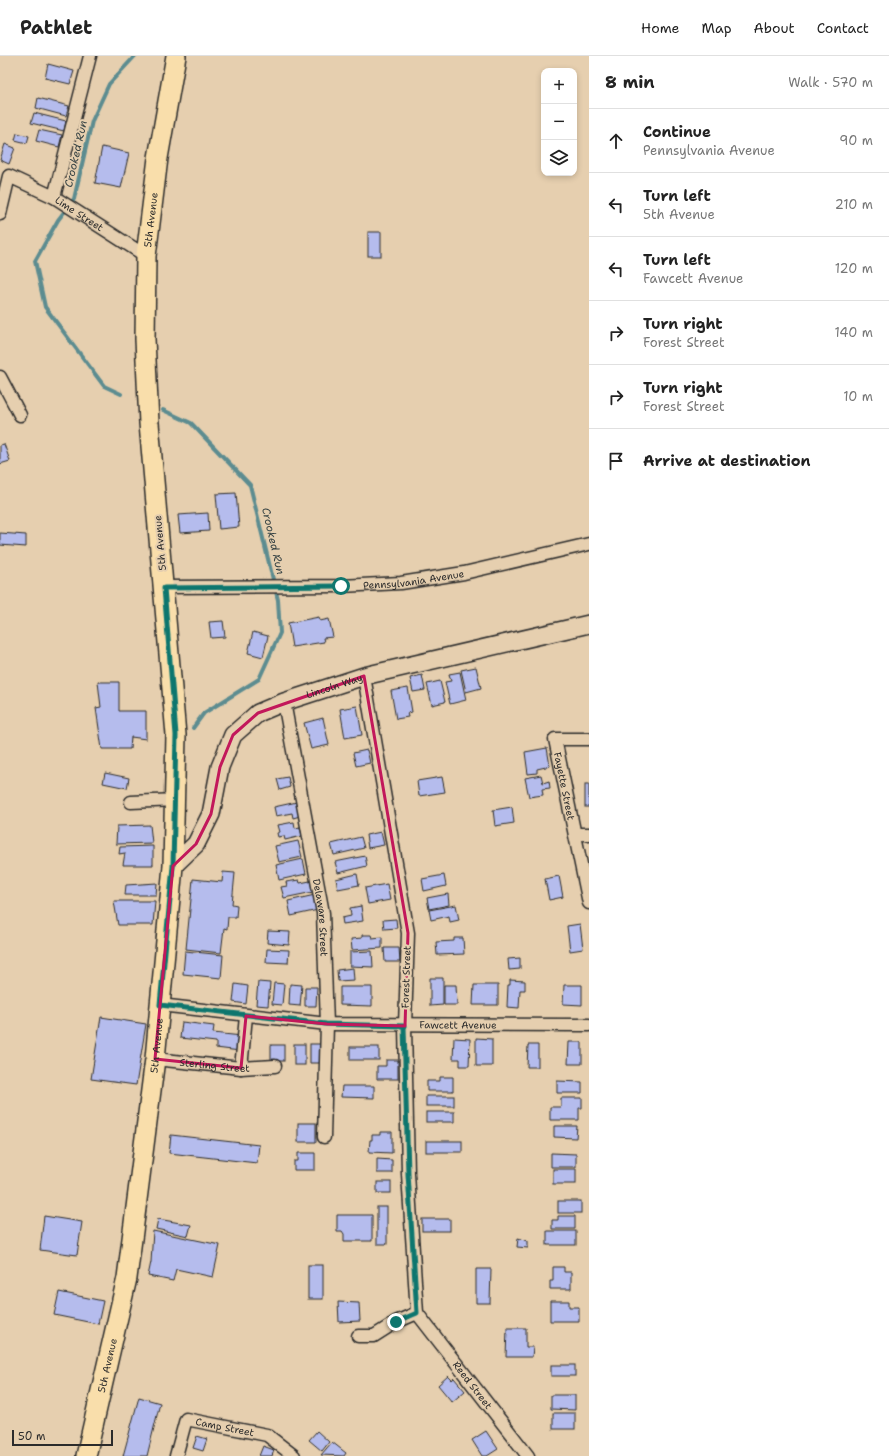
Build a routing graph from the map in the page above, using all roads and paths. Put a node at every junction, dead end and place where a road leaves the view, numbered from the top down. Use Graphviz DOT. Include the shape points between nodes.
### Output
graph roads {
  1 [pos="90,56"];
  2 [pos="176,56"];
  3 [pos="57,200"];
  4 [pos="0,214"];
  5 [pos="146,256"];
  6 [pos="0,377"];
  7 [pos="20,415"];
  8 [pos="589,544"];
  9 [pos="164,588"];
  10 [pos="589,624"];
  11 [pos="364,676"];
  12 [pos="284,702"];
  13 [pos="589,739"];
  14 [pos="176,800"];
  15 [pos="131,802"];
  16 [pos="575,834"];
  17 [pos="589,834"];
  18 [pos="173,866"];
  19 [pos="589,903"];
  20 [pos="160,1005"];
  21 [pos="246,1016"];
  22 [pos="326,1024"];
  23 [pos="589,1025"];
  24 [pos="404,1026"];
  25 [pos="155,1059"];
  26 [pos="275,1066"];
  27 [pos="241,1068"];
  28 [pos="324,1137"];
  29 [pos="417,1313"];
  30 [pos="358,1336"];
  31 [pos="86,1456"];
  32 [pos="176,1456"];
  33 [pos="294,1456"];
  34 [pos="528,1456"];
  1 -- 3 [label="street"];
  2 -- 5 [label="main road, 5th Avenue" via="158,158"];
  3 -- 4 [label="street, Lime Street" via="9,176"];
  3 -- 5 [label="street, Lime Street"];
  5 -- 9 [label="main road, 5th Avenue" via="145,339 149,422"];
  6 -- 7 [label="street"];
  8 -- 9 [label="street, Pennsylvania Avenue" via="464,573 401,583"];
  9 -- 14 [label="main road, 5th Avenue" via="176,735"];
  10 -- 11 [label="main road, Lincoln Way"];
  11 -- 12 [label="main road, Lincoln Way"];
  11 -- 24 [label="street, Forest Street" via="408,933"];
  12 -- 18 [label="main road, Lincoln Way" via="258,713 233,735 220,767 211,814 196,844"];
  12 -- 22 [label="street, Delaware Street" via="323,912"];
  13 -- 16 [label="street, Fayette Street" via="555,739"];
  14 -- 15 [label="street"];
  14 -- 18 [label="main road, 5th Avenue"];
  16 -- 17 [label="street"];
  16 -- 19 [label="street, Fayette Street"];
  18 -- 20 [label="main road, 5th Avenue"];
  20 -- 21 [label="street, Fawcett Avenue"];
  20 -- 25 [label="main road, 5th Avenue"];
  21 -- 22 [label="street, Fawcett Avenue"];
  21 -- 27 [label="street"];
  22 -- 24 [label="street, Fawcett Avenue"];
  22 -- 28 [label="street, Delaware Street"];
  23 -- 24 [label="street, Fawcett Avenue"];
  24 -- 29 [label="street, Forest Street" via="408,1174"];
  25 -- 27 [label="street, Sterling Street"];
  25 -- 31 [label="main road, 5th Avenue" via="127,1278"];
  26 -- 27 [label="street, Sterling Street"];
  29 -- 30 [label="street" via="374,1336"];
  29 -- 34 [label="street, Reed Street"];
  32 -- 33 [label="street, Camp Street" via="186,1419 267,1436"];
}
